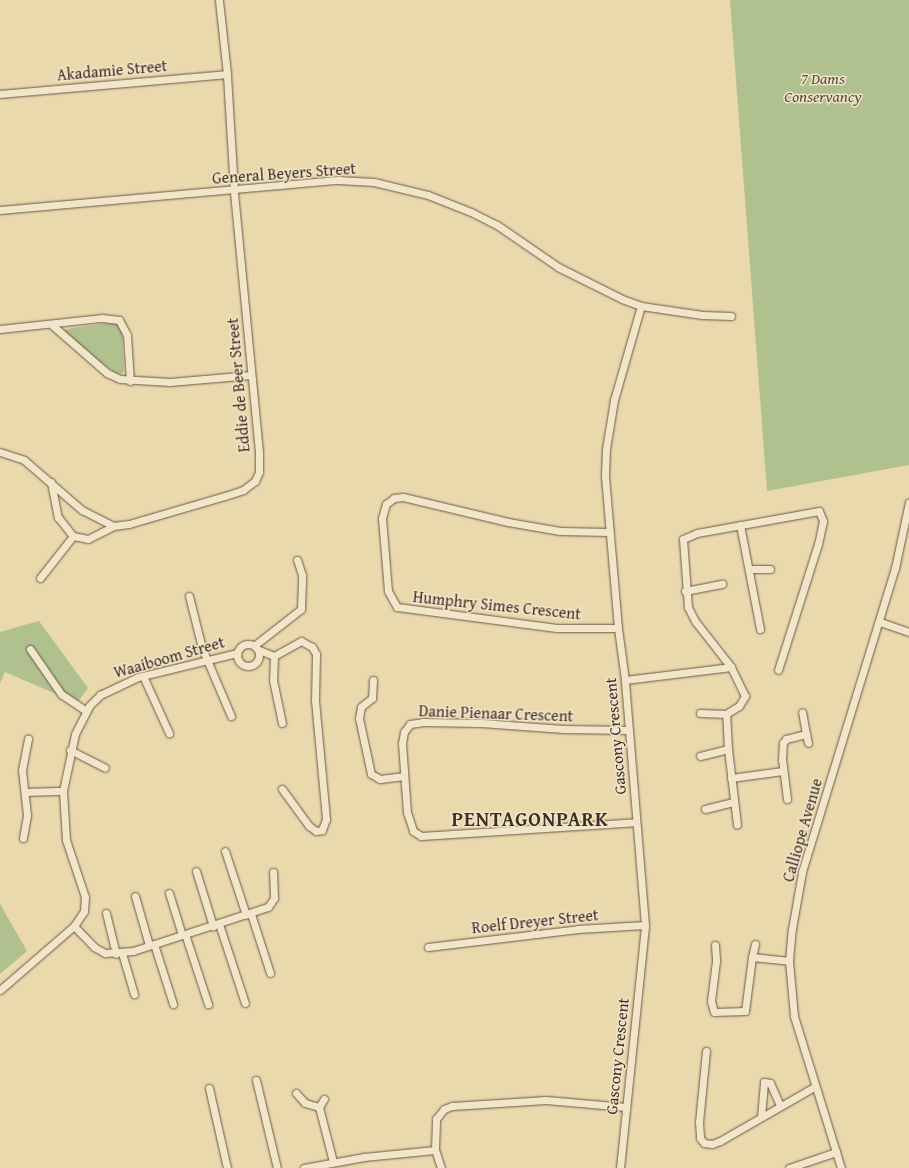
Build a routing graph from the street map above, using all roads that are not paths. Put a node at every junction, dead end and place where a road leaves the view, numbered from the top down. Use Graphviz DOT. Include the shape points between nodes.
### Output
graph roads {
  1 [pos="219,0"];
  2 [pos="227,74"];
  3 [pos="0,94"];
  4 [pos="234,190"];
  5 [pos="0,210"];
  6 [pos="641,306"];
  7 [pos="731,316"];
  8 [pos="52,325"];
  9 [pos="0,329"];
  10 [pos="251,375"];
  11 [pos="130,380"];
  12 [pos="0,452"];
  13 [pos="51,482"];
  14 [pos="909,502"];
  15 [pos="740,525"];
  16 [pos="113,526"];
  17 [pos="609,532"];
  18 [pos="73,536"];
  19 [pos="297,560"];
  20 [pos="749,569"];
  21 [pos="770,569"];
  22 [pos="40,578"];
  23 [pos="722,584"];
  24 [pos="685,591"];
  25 [pos="189,596"];
  26 [pos="880,622"];
  27 [pos="618,628"];
  28 [pos="760,629"];
  29 [pos="909,632"];
  30 [pos="257,648"];
  31 [pos="30,649"];
  32 [pos="237,653"];
  33 [pos="274,656"];
  34 [pos="207,660"];
  35 [pos="731,667"];
  36 [pos="778,670"];
  37 [pos="142,676"];
  38 [pos="373,680"];
  39 [pos="625,680"];
  40 [pos="86,711"];
  41 [pos="802,712"];
  42 [pos="700,714"];
  43 [pos="726,714"];
  44 [pos="231,716"];
  45 [pos="282,723"];
  46 [pos="628,730"];
  47 [pos="169,733"];
  48 [pos="806,734"];
  49 [pos="28,739"];
  50 [pos="808,743"];
  51 [pos="728,749"];
  52 [pos="70,750"];
  53 [pos="700,756"];
  54 [pos="105,768"];
  55 [pos="783,770"];
  56 [pos="404,776"];
  57 [pos="731,778"];
  58 [pos="282,790"];
  59 [pos="63,791"];
  60 [pos="25,792"];
  61 [pos="787,800"];
  62 [pos="733,802"];
  63 [pos="705,809"];
  64 [pos="636,822"];
  65 [pos="737,824"];
  66 [pos="23,838"];
  67 [pos="225,851"];
  68 [pos="196,871"];
  69 [pos="273,872"];
  70 [pos="169,893"];
  71 [pos="135,896"];
  72 [pos="106,913"];
  73 [pos="248,915"];
  74 [pos="216,925"];
  75 [pos="645,925"];
  76 [pos="74,926"];
  77 [pos="183,935"];
  78 [pos="755,944"];
  79 [pos="152,945"];
  80 [pos="715,945"];
  81 [pos="428,947"];
  82 [pos="119,953"];
  83 [pos="752,957"];
  84 [pos="789,960"];
  85 [pos="270,973"];
  86 [pos="0,990"];
  87 [pos="134,994"];
  88 [pos="173,1004"];
  89 [pos="208,1004"];
  90 [pos="245,1004"];
  91 [pos="706,1051"];
  92 [pos="256,1080"];
  93 [pos="814,1087"];
  94 [pos="209,1088"];
  95 [pos="296,1093"];
  96 [pos="324,1099"];
  97 [pos="780,1105"];
  98 [pos="319,1107"];
  99 [pos="626,1107"];
  100 [pos="761,1117"];
  101 [pos="436,1150"];
  102 [pos="836,1152"];
  103 [pos="333,1162"];
  104 [pos="227,1168"];
  105 [pos="277,1168"];
  106 [pos="308,1168"];
  107 [pos="441,1168"];
  108 [pos="620,1168"];
  109 [pos="789,1168"];
  110 [pos="841,1168"];
  1 -- 2 [label="street, Eddie de Beer Street"];
  2 -- 3 [label="street, Akadamie Street"];
  2 -- 4 [label="street, Eddie de Beer Street"];
  4 -- 5 [label="street, General Beyers Street"];
  4 -- 6 [label="street, General Beyers Street" via="338,180 374,182 428,195 448,201 497,225 580,280"];
  4 -- 10 [label="street, Eddie de Beer Street"];
  6 -- 7 [label="street, General Beyers Street" via="702,315"];
  6 -- 17 [label="street, Gascony Crescent" via="621,370 609,425 605,476"];
  8 -- 9 [label="street"];
  8 -- 11 [label="street" via="107,373"];
  8 -- 11 [label="street" via="102,318 119,320 127,334"];
  10 -- 11 [label="street" via="170,382"];
  10 -- 16 [label="street, Eddie de Beer Street" via="259,452 259,472 255,481 242,490 225,496"];
  12 -- 13 [label="street" via="24,460"];
  13 -- 16 [label="street" via="82,510"];
  13 -- 18 [label="street" via="58,517"];
  14 -- 26 [label="street, Calliope Avenue"];
  15 -- 20 [label="street"];
  15 -- 24 [label="street" via="697,533 683,539"];
  15 -- 36 [label="street" via="815,512 821,513 823,517 817,550"];
  16 -- 18 [label="street" via="88,539"];
  17 -- 27 [label="street, Gascony Crescent"];
  17 -- 27 [label="street, Humphry Simes Crescent" via="560,531 508,522 403,497 394,498 386,504 382,518 388,591 397,607 557,628"];
  18 -- 22 [label="street"];
  19 -- 30 [label="street" via="302,575 301,610"];
  20 -- 21 [label="street"];
  20 -- 28 [label="street"];
  23 -- 24 [label="street"];
  24 -- 35 [label="street" via="691,615"];
  25 -- 34 [label="street"];
  26 -- 29 [label="street"];
  26 -- 84 [label="street, Calliope Avenue" via="802,872"];
  27 -- 39 [label="street, Gascony Crescent"];
  30 -- 32 [label="street, Waaiboom Street" via="246,643"];
  30 -- 32 [label="street, Waaiboom Street" via="258,661 251,666 242,665"];
  30 -- 33 [label="street"];
  31 -- 40 [label="street" via="62,694"];
  32 -- 34 [label="street, Waaiboom Street"];
  33 -- 45 [label="street" via="273,680"];
  33 -- 58 [label="street" via="301,641 312,647 316,654 315,700 326,819 322,830 316,831 309,826"];
  34 -- 37 [label="street, Waaiboom Street"];
  34 -- 44 [label="street"];
  35 -- 39 [label="street"];
  35 -- 43 [label="street" via="745,696 739,706"];
  37 -- 40 [label="street, Waaiboom Street" via="100,695"];
  37 -- 47 [label="street"];
  38 -- 56 [label="street" via="372,698 361,707 359,718 371,774 380,779"];
  39 -- 46 [label="street, Gascony Crescent"];
  40 -- 52 [label="street, Waaiboom Street"];
  41 -- 48 [label="street"];
  42 -- 43 [label="street"];
  43 -- 51 [label="street"];
  46 -- 56 [label="street, Danie Pienaar Crescent" via="415,723 406,727 404,732"];
  46 -- 64 [label="street, Gascony Crescent"];
  48 -- 50 [label="street"];
  48 -- 55 [label="street" via="786,739 783,743"];
  49 -- 60 [label="street" via="22,770"];
  51 -- 53 [label="street"];
  51 -- 57 [label="street"];
  52 -- 54 [label="street"];
  52 -- 59 [label="street, Waaiboom Street"];
  55 -- 57 [label="street"];
  55 -- 61 [label="street"];
  56 -- 64 [label="street, Danie Pienaar Crescent" via="409,823 413,831 421,836"];
  57 -- 62 [label="street"];
  59 -- 60 [label="street"];
  59 -- 76 [label="street, Waaiboom Street" via="66,840 85,897 84,911"];
  60 -- 66 [label="street" via="27,815"];
  62 -- 63 [label="street"];
  62 -- 65 [label="street"];
  64 -- 75 [label="street, Gascony Crescent"];
  67 -- 73 [label="street"];
  68 -- 74 [label="street"];
  69 -- 73 [label="street" via="272,904"];
  70 -- 77 [label="street"];
  71 -- 79 [label="street"];
  72 -- 82 [label="street"];
  73 -- 74 [label="street"];
  73 -- 85 [label="street"];
  74 -- 77 [label="street"];
  74 -- 90 [label="street"];
  75 -- 81 [label="street, Roelf Dreyer Street" via="578,929"];
  75 -- 99 [label="street, Gascony Crescent"];
  76 -- 82 [label="street" via="100,951"];
  76 -- 86 [label="street"];
  77 -- 79 [label="street"];
  77 -- 89 [label="street"];
  78 -- 83 [label="street"];
  79 -- 82 [label="street"];
  79 -- 88 [label="street"];
  80 -- 83 [label="street" via="716,961 710,1001 714,1012 745,1011"];
  82 -- 87 [label="street"];
  83 -- 84 [label="street"];
  84 -- 93 [label="street, Calliope Avenue" via="794,1016"];
  91 -- 100 [label="street" via="699,1122 701,1141 708,1145 715,1144"];
  92 -- 105 [label="street"];
  93 -- 97 [label="street"];
  93 -- 102 [label="street, Calliope Avenue"];
  94 -- 104 [label="street"];
  95 -- 98 [label="street" via="305,1103"];
  96 -- 98 [label="street"];
  97 -- 100 [label="street"];
  97 -- 100 [label="street" via="770,1083 764,1082"];
  98 -- 103 [label="street"];
  99 -- 101 [label="street" via="546,1100 452,1106 444,1109 436,1119"];
  99 -- 108 [label="street, Gascony Crescent"];
  101 -- 103 [label="street"];
  101 -- 107 [label="street"];
  102 -- 109 [label="street"];
  102 -- 110 [label="street, Calliope Avenue"];
  103 -- 106 [label="street"];
}
